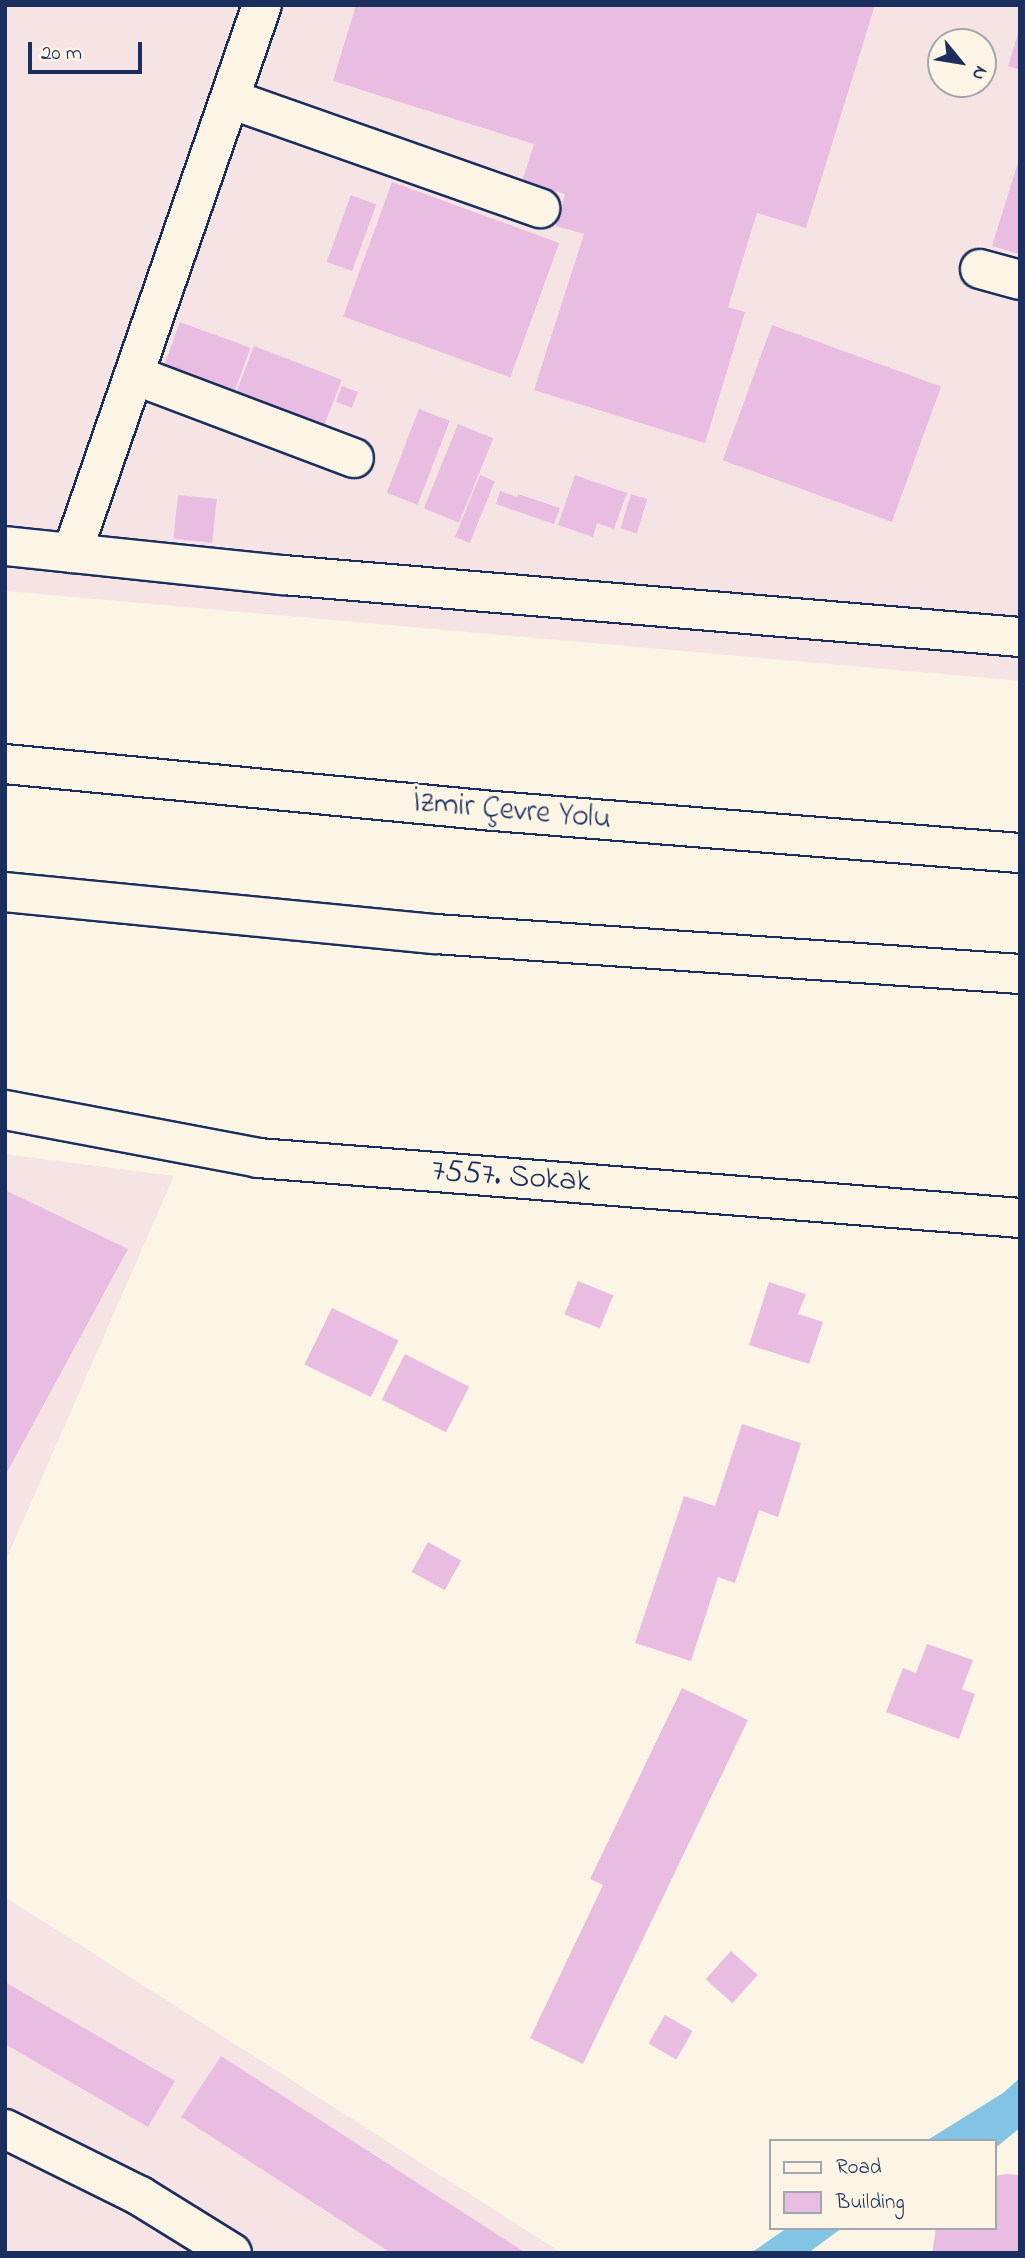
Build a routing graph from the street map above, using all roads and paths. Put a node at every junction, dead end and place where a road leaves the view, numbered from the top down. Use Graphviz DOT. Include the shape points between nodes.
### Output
graph roads {
  1 [pos="262,5"];
  2 [pos="230,99"];
  3 [pos="540,208"];
  4 [pos="980,269"];
  5 [pos="1020,280"];
  6 [pos="134,376"];
  7 [pos="354,458"];
  8 [pos="5,546"];
  9 [pos="72,553"];
  10 [pos="1020,637"];
  11 [pos="5,764"];
  12 [pos="1020,853"];
  13 [pos="5,892"];
  14 [pos="1020,974"];
  15 [pos="5,1110"];
  16 [pos="1020,1218"];
  17 [pos="5,2129"];
  18 [pos="232,2253"];
  1 -- 2 [label="main road"];
  2 -- 3 [label="main road"];
  2 -- 6 [label="main road"];
  4 -- 5 [label="main road"];
  6 -- 7 [label="main road"];
  6 -- 9 [label="main road"];
  8 -- 9 [label="main road"];
  9 -- 10 [label="main road"];
  11 -- 12 [label="main road, İzmir Çevre Yolu" via="494,811"];
  13 -- 14 [label="main road" via="435,934"];
  15 -- 16 [label="main road, 7557. Sokak" via="258,1158"];
  17 -- 18 [label="main road" via="140,2196"];
}
